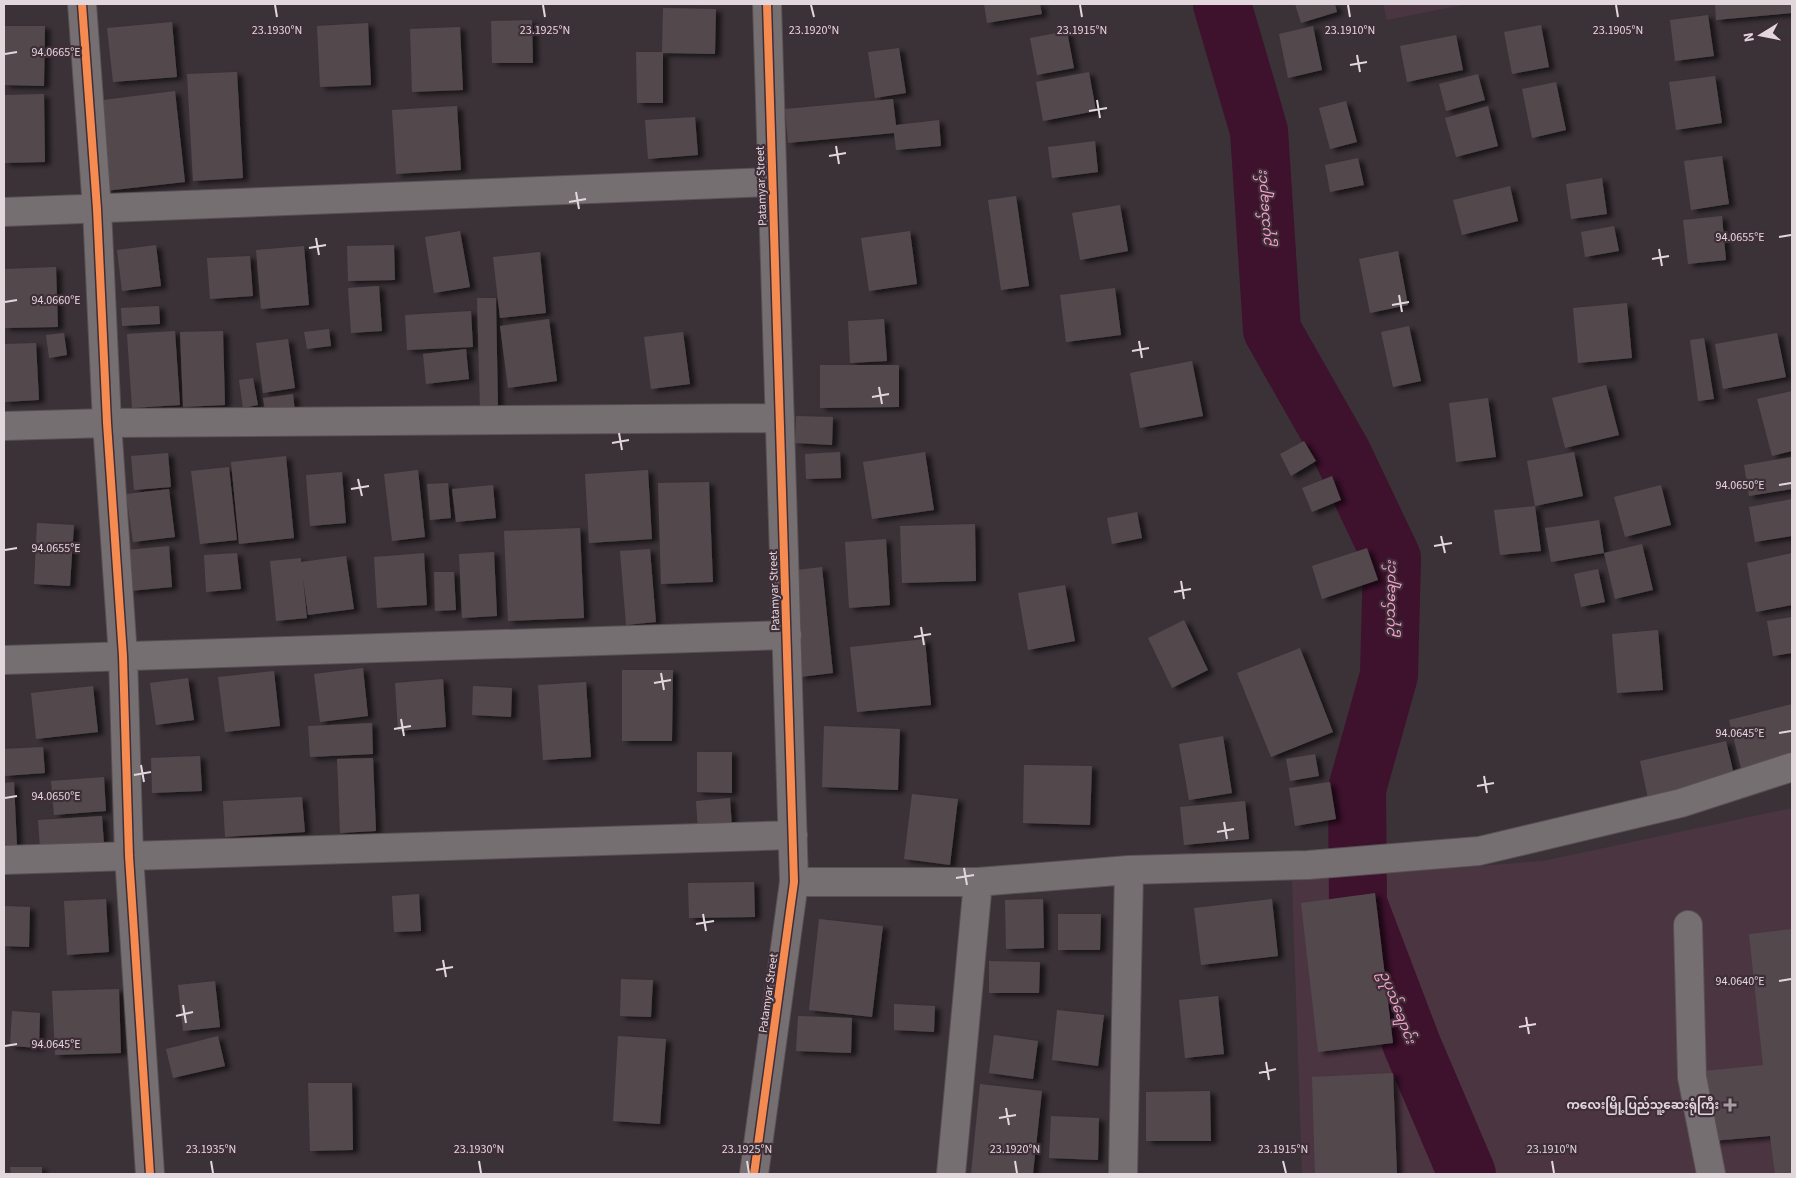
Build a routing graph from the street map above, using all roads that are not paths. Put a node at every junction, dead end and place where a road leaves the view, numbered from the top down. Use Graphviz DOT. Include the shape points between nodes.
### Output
graph roads {
  1 [pos="82,4"];
  2 [pos="766,4"];
  3 [pos="772,182"];
  4 [pos="97,209"];
  5 [pos="4,212"];
  6 [pos="780,418"];
  7 [pos="107,423"];
  8 [pos="4,426"];
  9 [pos="787,635"];
  10 [pos="123,656"];
  11 [pos="4,660"];
  12 [pos="1792,767"];
  13 [pos="793,835"];
  14 [pos="129,856"];
  15 [pos="4,860"];
  16 [pos="1129,870"];
  17 [pos="794,882"];
  18 [pos="978,882"];
  19 [pos="1688,925"];
  20 [pos="150,1174"];
  21 [pos="754,1174"];
  22 [pos="951,1174"];
  23 [pos="1123,1174"];
  24 [pos="1711,1174"];
  1 -- 4 [label="street"];
  2 -- 3 [label="street, Patamyar Street"];
  3 -- 4 [label="street"];
  3 -- 6 [label="street, Patamyar Street"];
  4 -- 5 [label="street"];
  4 -- 7 [label="street"];
  6 -- 7 [label="street"];
  6 -- 9 [label="street, Patamyar Street"];
  7 -- 8 [label="street"];
  7 -- 10 [label="street"];
  9 -- 10 [label="street"];
  9 -- 13 [label="street, Patamyar Street"];
  10 -- 11 [label="street"];
  10 -- 14 [label="street"];
  12 -- 16 [label="street" via="1681,803 1479,851 1308,866"];
  13 -- 14 [label="street"];
  13 -- 17 [label="street, Patamyar Street"];
  14 -- 15 [label="street"];
  14 -- 20 [label="street"];
  16 -- 18 [label="street"];
  16 -- 23 [label="street"];
  17 -- 18 [label="street"];
  17 -- 21 [label="street, Patamyar Street"];
  18 -- 22 [label="street"];
  19 -- 24 [label="street" via="1692,1077"];
}
